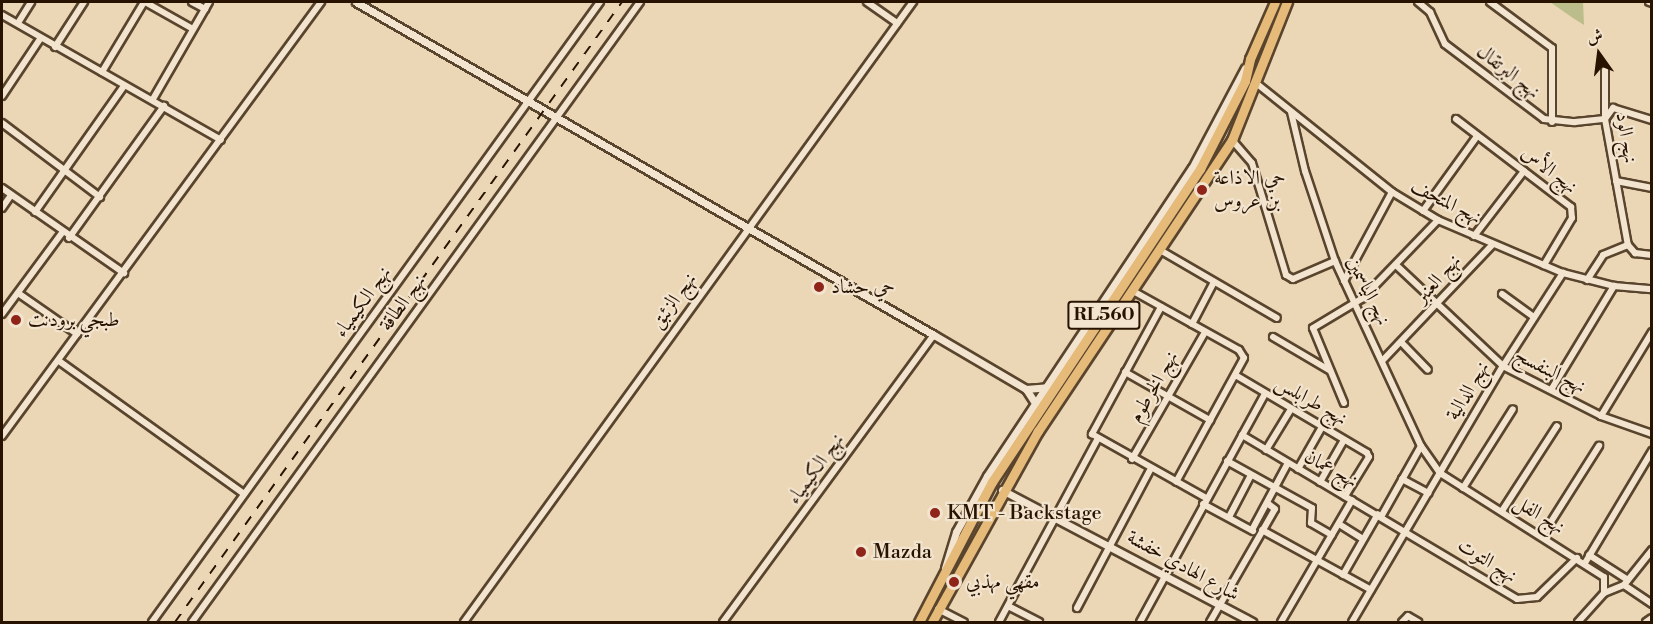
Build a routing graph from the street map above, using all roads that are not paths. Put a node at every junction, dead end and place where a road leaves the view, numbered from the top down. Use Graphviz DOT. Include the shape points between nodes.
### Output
graph roads {
  1 [pos="30,2"];
  2 [pos="84,2"];
  3 [pos="144,2"];
  4 [pos="192,2"];
  5 [pos="209,2"];
  6 [pos="321,2"];
  7 [pos="356,2"];
  8 [pos="600,2"];
  9 [pos="640,2"];
  10 [pos="867,2"];
  11 [pos="914,2"];
  12 [pos="1275,2"];
  13 [pos="1287,2"];
  14 [pos="1418,2"];
  15 [pos="1490,2"];
  16 [pos="205,9"];
  17 [pos="2,16"];
  18 [pos="18,23"];
  19 [pos="897,23"];
  20 [pos="193,29"];
  21 [pos="40,39"];
  22 [pos="55,46"];
  23 [pos="1250,59"];
  24 [pos="1605,70"];
  25 [pos="102,72"];
  26 [pos="1256,83"];
  27 [pos="124,86"];
  28 [pos="2,96"];
  29 [pos="153,99"];
  30 [pos="531,99"];
  31 [pos="164,106"];
  32 [pos="1291,112"];
  33 [pos="559,116"];
  34 [pos="1456,119"];
  35 [pos="1605,119"];
  36 [pos="1652,120"];
  37 [pos="1552,122"];
  38 [pos="2,123"];
  39 [pos="1477,136"];
  40 [pos="221,140"];
  41 [pos="1232,140"];
  42 [pos="65,169"];
  43 [pos="1524,171"];
  44 [pos="1616,181"];
  45 [pos="2,188"];
  46 [pos="1652,188"];
  47 [pos="1392,192"];
  48 [pos="11,195"];
  49 [pos="100,197"];
  50 [pos="2,208"];
  51 [pos="1422,211"];
  52 [pos="35,212"];
  53 [pos="1438,220"];
  54 [pos="747,228"];
  55 [pos="62,233"];
  56 [pos="1474,236"];
  57 [pos="69,238"];
  58 [pos="1492,245"];
  59 [pos="1628,245"];
  60 [pos="1160,250"];
  61 [pos="1652,255"];
  62 [pos="1335,261"];
  63 [pos="1395,265"];
  64 [pos="1544,265"];
  65 [pos="124,273"];
  66 [pos="1563,273"];
  67 [pos="1587,280"];
  68 [pos="1344,281"];
  69 [pos="1214,282"];
  70 [pos="1614,286"];
  71 [pos="1652,289"];
  72 [pos="1133,291"];
  73 [pos="18,293"];
  74 [pos="1502,294"];
  75 [pos="1356,303"];
  76 [pos="1438,305"];
  77 [pos="1161,307"];
  78 [pos="2,314"];
  79 [pos="1534,317"];
  80 [pos="1277,318"];
  81 [pos="1192,324"];
  82 [pos="1205,332"];
  83 [pos="1649,333"];
  84 [pos="77,334"];
  85 [pos="934,335"];
  86 [pos="1273,337"];
  87 [pos="1402,343"];
  88 [pos="1383,360"];
  89 [pos="59,361"];
  90 [pos="1503,366"];
  91 [pos="1428,370"];
  92 [pos="1330,371"];
  93 [pos="1125,372"];
  94 [pos="1237,376"];
  95 [pos="1047,387"];
  96 [pos="1026,389"];
  97 [pos="1551,390"];
  98 [pos="1264,393"];
  99 [pos="1168,397"];
  100 [pos="1035,403"];
  101 [pos="1344,403"];
  102 [pos="1291,409"];
  103 [pos="1513,409"];
  104 [pos="1601,416"];
  105 [pos="1210,420"];
  106 [pos="1557,426"];
  107 [pos="1322,427"];
  108 [pos="1652,434"];
  109 [pos="1242,435"];
  110 [pos="2,436"];
  111 [pos="1097,440"];
  112 [pos="1344,440"];
  113 [pos="1421,446"];
  114 [pos="1599,446"];
  115 [pos="1266,450"];
  116 [pos="1652,451"];
  117 [pos="1132,459"];
  118 [pos="1227,461"];
  119 [pos="1288,463"];
  120 [pos="1298,469"];
  121 [pos="1150,470"];
  122 [pos="1440,473"];
  123 [pos="1251,475"];
  124 [pos="1402,479"];
  125 [pos="1176,482"];
  126 [pos="1320,482"];
  127 [pos="1274,488"];
  128 [pos="1462,488"];
  129 [pos="1002,490"];
  130 [pos="1428,493"];
  131 [pos="244,494"];
  132 [pos="1345,495"];
  133 [pos="1352,500"];
  134 [pos="1204,501"];
  135 [pos="1267,503"];
  136 [pos="1502,511"];
  137 [pos="1379,515"];
  138 [pos="1053,516"];
  139 [pos="1229,517"];
  140 [pos="1339,524"];
  141 [pos="1405,529"];
  142 [pos="1252,530"];
  143 [pos="1261,532"];
  144 [pos="1332,535"];
  145 [pos="1542,536"];
  146 [pos="1363,538"];
  147 [pos="1110,545"];
  148 [pos="1652,550"];
  149 [pos="1589,555"];
  150 [pos="1576,558"];
  151 [pos="1316,559"];
  152 [pos="1585,563"];
  153 [pos="945,568"];
  154 [pos="1165,575"];
  155 [pos="1343,575"];
  156 [pos="1626,583"];
  157 [pos="1371,590"];
  158 [pos="1604,593"];
  159 [pos="1651,603"];
  160 [pos="1219,605"];
  161 [pos="1008,606"];
  162 [pos="1077,608"];
  163 [pos="938,609"];
  164 [pos="1652,618"];
  165 [pos="152,622"];
  166 [pos="192,622"];
  167 [pos="464,622"];
  168 [pos="723,622"];
  169 [pos="919,622"];
  170 [pos="932,622"];
  171 [pos="964,622"];
  172 [pos="999,622"];
  173 [pos="1039,622"];
  174 [pos="1140,622"];
  175 [pos="1210,622"];
  176 [pos="1252,622"];
  177 [pos="1281,622"];
  178 [pos="1352,622"];
  179 [pos="1402,622"];
  180 [pos="1418,622"];
  181 [pos="1578,622"];
  182 [pos="1646,622"];
  1 -- 18 [label="street"];
  2 -- 22 [label="street"];
  3 -- 20 [label="street"];
  3 -- 25 [label="street"];
  4 -- 16 [label="street"];
  5 -- 16 [label="street"];
  6 -- 40 [label="street"];
  7 -- 30 [label="street"];
  8 -- 30 [label="street, نهج الكيمياء"];
  9 -- 33 [label="street, نهج الطاقة"];
  10 -- 19 [label="street"];
  11 -- 19 [label="street, نهج الزئبق"];
  12 -- 23 [label="highway, RL560"];
  13 -- 26 [label="highway, RL560"];
  14 -- 37 [label="street, نهج البرتقال" via="1430,12 1445,44 1533,113"];
  15 -- 37 [label="street" via="1552,48"];
  16 -- 20 [label="street"];
  17 -- 18 [label="street"];
  18 -- 21 [label="street"];
  19 -- 54 [label="street, نهج الزئبق"];
  20 -- 29 [label="street"];
  21 -- 22 [label="street"];
  21 -- 28 [label="street"];
  22 -- 25 [label="street"];
  23 -- 95 [label="street" via="1192,168"];
  23 -- 153 [label="highway, RL560" via="1241,92 1200,169 992,482"];
  24 -- 35 [label="street, نهج الود"];
  25 -- 27 [label="street"];
  26 -- 32 [label="street, نهج المتحف"];
  26 -- 41 [label="highway, RL560"];
  27 -- 29 [label="street"];
  27 -- 42 [label="street"];
  29 -- 31 [label="street"];
  30 -- 33 [label="street"];
  30 -- 131 [label="street, نهج الكيمياء"];
  31 -- 40 [label="street"];
  31 -- 49 [label="street"];
  32 -- 47 [label="street, نهج المتحف"];
  32 -- 62 [label="street, نهج الياسمين" via="1305,171"];
  33 -- 54 [label="street"];
  33 -- 166 [label="street, نهج الطاقة"];
  34 -- 39 [label="street, نهج الأس"];
  35 -- 36 [label="street, نهج البرتقال" via="1613,108"];
  35 -- 37 [label="street, نهج البرتقال"];
  35 -- 44 [label="street, نهج الود"];
  38 -- 42 [label="street"];
  39 -- 43 [label="street, نهج الأس"];
  39 -- 51 [label="street"];
  40 -- 65 [label="street"];
  41 -- 60 [label="highway, RL560"];
  41 -- 62 [label="street" via="1252,163 1286,275 1293,279"];
  42 -- 49 [label="street"];
  42 -- 52 [label="street"];
  43 -- 56 [label="street"];
  43 -- 64 [label="street, نهج الأس" via="1573,210"];
  44 -- 46 [label="street"];
  44 -- 59 [label="street, نهج الود"];
  45 -- 48 [label="street"];
  47 -- 51 [label="street, نهج المتحف"];
  47 -- 68 [label="street"];
  48 -- 50 [label="street"];
  48 -- 52 [label="street"];
  49 -- 57 [label="street"];
  51 -- 53 [label="street, نهج المتحف"];
  52 -- 55 [label="street"];
  53 -- 56 [label="street, نهج المتحف"];
  53 -- 63 [label="street"];
  54 -- 85 [label="street"];
  54 -- 167 [label="street, نهج الزئبق"];
  55 -- 57 [label="street"];
  55 -- 73 [label="street"];
  56 -- 58 [label="street, نهج المتحف"];
  57 -- 65 [label="street"];
  58 -- 64 [label="street, نهج المتحف"];
  58 -- 76 [label="street, نهج العنبر"];
  59 -- 61 [label="street" via="1635,253"];
  59 -- 67 [label="street" via="1603,255"];
  60 -- 69 [label="street"];
  60 -- 72 [label="highway, RL560"];
  62 -- 68 [label="street, نهج الياسمين"];
  63 -- 75 [label="street"];
  63 -- 76 [label="street, نهج البنفسج"];
  64 -- 66 [label="street, نهج المتحف"];
  65 -- 84 [label="street"];
  66 -- 67 [label="street, نهج المتحف"];
  66 -- 79 [label="street, نهج الدالية"];
  67 -- 70 [label="street, نهج المتحف"];
  68 -- 75 [label="street, نهج الياسمين"];
  69 -- 80 [label="street"];
  69 -- 81 [label="street"];
  70 -- 71 [label="street, نهج المتحف"];
  70 -- 97 [label="street"];
  72 -- 77 [label="street"];
  72 -- 129 [label="highway, RL560"];
  73 -- 78 [label="street"];
  73 -- 84 [label="street"];
  74 -- 79 [label="street"];
  75 -- 88 [label="street, نهج الياسمين"];
  75 -- 92 [label="street" via="1313,328"];
  76 -- 87 [label="street, نهج العنبر"];
  76 -- 90 [label="street, نهج البنفسج"];
  77 -- 81 [label="street"];
  77 -- 93 [label="street"];
  79 -- 90 [label="street, نهج الدالية"];
  81 -- 82 [label="street"];
  82 -- 94 [label="street" via="1239,350 1244,362"];
  82 -- 99 [label="street, نهج الخرطوم"];
  83 -- 104 [label="street"];
  84 -- 89 [label="street"];
  85 -- 96 [label="street"];
  85 -- 168 [label="street, نهج الكيمياء"];
  86 -- 92 [label="street"];
  87 -- 88 [label="street, نهج العنبر"];
  87 -- 91 [label="street"];
  88 -- 113 [label="street, نهج الياسمين"];
  89 -- 110 [label="street"];
  89 -- 131 [label="street"];
  90 -- 97 [label="street, نهج البنفسج"];
  90 -- 122 [label="street, نهج الدالية"];
  92 -- 101 [label="street"];
  93 -- 99 [label="street"];
  93 -- 111 [label="street" via="1094,428 1092,435"];
  94 -- 98 [label="street, نهج طرابلس"];
  94 -- 105 [label="street"];
  95 -- 96 [label="street"];
  95 -- 100 [label="street"];
  96 -- 100 [label="street"];
  97 -- 104 [label="street, نهج البنفسج"];
  98 -- 102 [label="street, نهج طرابلس"];
  98 -- 109 [label="street"];
  99 -- 105 [label="street"];
  99 -- 117 [label="street, نهج الخرطوم"];
  100 -- 153 [label="street" via="960,525"];
  102 -- 107 [label="street, نهج طرابلس"];
  102 -- 115 [label="street"];
  103 -- 128 [label="street"];
  104 -- 108 [label="street, نهج البنفسج"];
  105 -- 125 [label="street"];
  106 -- 136 [label="street"];
  107 -- 112 [label="street, نهج طرابلس"];
  107 -- 120 [label="street"];
  109 -- 115 [label="street, نهج عمان"];
  109 -- 118 [label="street"];
  111 -- 117 [label="street"];
  111 -- 138 [label="street"];
  112 -- 126 [label="street"];
  112 -- 132 [label="street, نهج طرابلس" via="1368,454"];
  113 -- 122 [label="street, نهج الياسمين"];
  113 -- 124 [label="street"];
  114 -- 145 [label="street"];
  115 -- 119 [label="street, نهج عمان"];
  116 -- 149 [label="street"];
  117 -- 121 [label="street"];
  118 -- 123 [label="street"];
  118 -- 134 [label="street"];
  119 -- 120 [label="street, نهج عمان"];
  119 -- 127 [label="street"];
  120 -- 126 [label="street, نهج عمان"];
  121 -- 125 [label="street"];
  121 -- 147 [label="street"];
  122 -- 128 [label="street, نهج الفل"];
  122 -- 130 [label="street, نهج الدالية"];
  123 -- 127 [label="street"];
  123 -- 139 [label="street"];
  124 -- 130 [label="street"];
  124 -- 137 [label="street"];
  125 -- 134 [label="street"];
  126 -- 132 [label="street, نهج عمان"];
  127 -- 135 [label="street"];
  127 -- 144 [label="street" via="1312,508 1311,523"];
  128 -- 136 [label="street, نهج الفل"];
  129 -- 138 [label="street, شارع الهادي خفشة"];
  129 -- 163 [label="highway, RL560"];
  130 -- 141 [label="street, نهج الدالية"];
  131 -- 165 [label="street, نهج الكيمياء"];
  132 -- 133 [label="street, نهج عمان"];
  133 -- 137 [label="street, نهج عمان"];
  133 -- 140 [label="street"];
  134 -- 139 [label="street"];
  134 -- 154 [label="street"];
  135 -- 142 [label="street"];
  135 -- 143 [label="street" via="1275,509"];
  136 -- 145 [label="street, نهج الفل"];
  137 -- 141 [label="street, نهج عمان"];
  137 -- 146 [label="street"];
  138 -- 147 [label="street, شارع الهادي خفشة"];
  138 -- 161 [label="street"];
  139 -- 142 [label="street"];
  140 -- 144 [label="street"];
  140 -- 146 [label="street"];
  141 -- 150 [label="street, نهج التوت" via="1524,601 1537,597"];
  141 -- 157 [label="street, نهج الدالية"];
  142 -- 143 [label="street"];
  143 -- 151 [label="street"];
  143 -- 160 [label="street"];
  144 -- 151 [label="street"];
  145 -- 150 [label="street, نهج الفل"];
  146 -- 155 [label="street"];
  147 -- 154 [label="street, شارع الهادي خفشة"];
  147 -- 162 [label="street"];
  148 -- 156 [label="street"];
  149 -- 152 [label="street"];
  149 -- 156 [label="street"];
  150 -- 152 [label="street, نهج الفل"];
  151 -- 155 [label="street"];
  151 -- 177 [label="street"];
  152 -- 158 [label="street, نهج الفل" via="1604,577"];
  153 -- 169 [label="highway, RL560"];
  154 -- 160 [label="street, شارع الهادي خفشة"];
  154 -- 174 [label="street"];
  155 -- 157 [label="street"];
  156 -- 158 [label="street"];
  156 -- 159 [label="street"];
  157 -- 178 [label="street, نهج الدالية"];
  158 -- 181 [label="street"];
  160 -- 175 [label="street"];
  160 -- 176 [label="street, شارع الهادي خفشة"];
  161 -- 172 [label="street"];
  161 -- 173 [label="street"];
  163 -- 170 [label="highway, RL560"];
  163 -- 171 [label="street"];
  164 -- 182 [label="street"];
  179 -- 180 [label="street" via="1408,616"];
}
